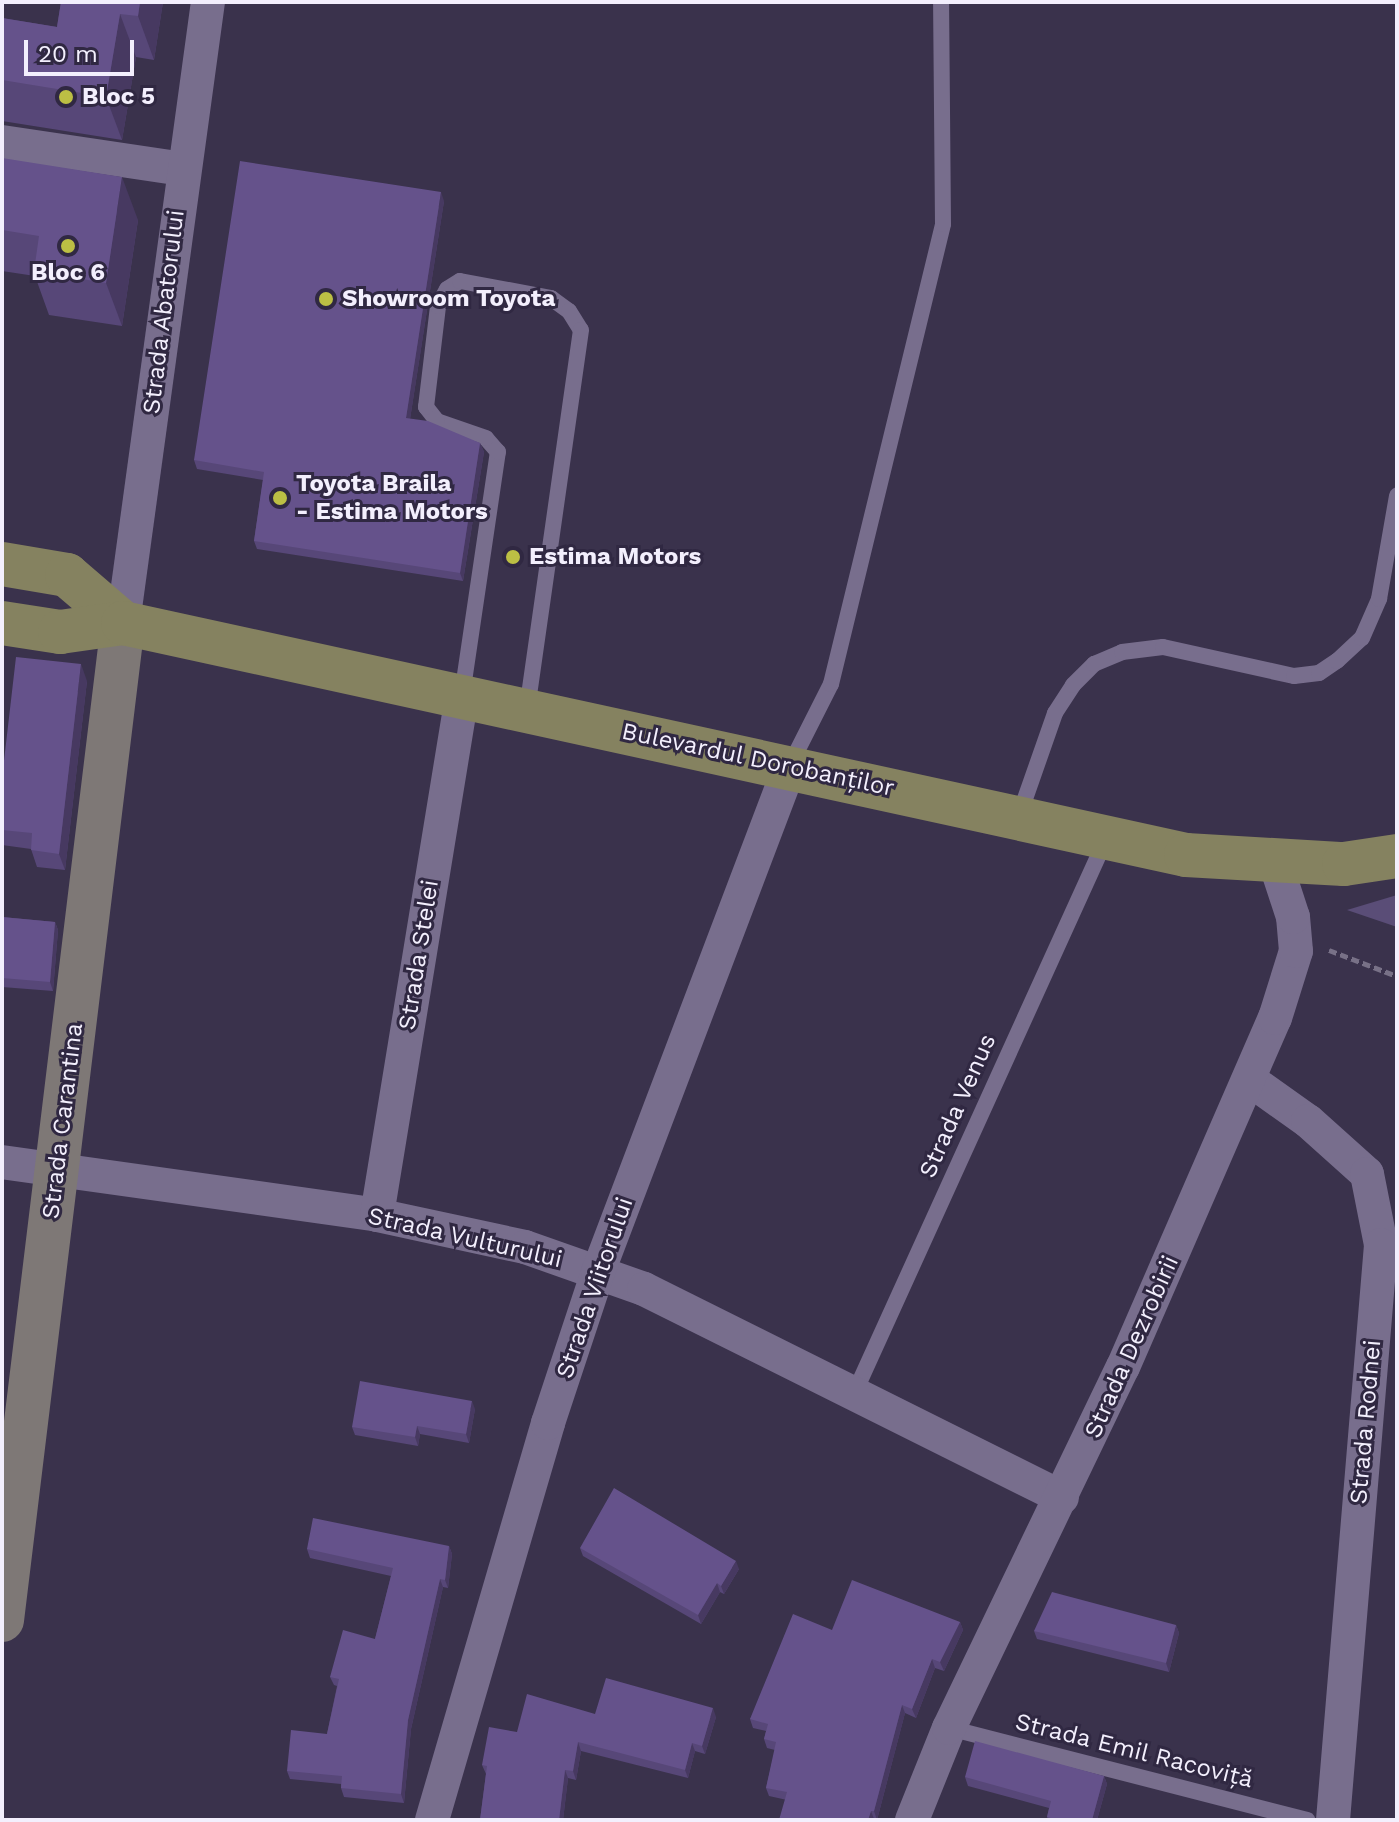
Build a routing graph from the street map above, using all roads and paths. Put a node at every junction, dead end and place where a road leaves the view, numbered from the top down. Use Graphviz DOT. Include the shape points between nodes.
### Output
graph roads {
  1 [pos="208,2"];
  2 [pos="941,2"];
  3 [pos="2,142"];
  4 [pos="182,169"];
  5 [pos="1397,496"];
  6 [pos="2,564"];
  7 [pos="2,623"];
  8 [pos="123,623"];
  9 [pos="462,696"];
  10 [pos="527,709"];
  11 [pos="790,766"];
  12 [pos="1018,818"];
  13 [pos="1106,839"];
  14 [pos="1397,856"];
  15 [pos="1275,862"];
  16 [pos="1296,951"];
  17 [pos="1397,976"];
  18 [pos="1250,1080"];
  19 [pos="2,1162"];
  20 [pos="57,1170"];
  21 [pos="377,1215"];
  22 [pos="598,1272"];
  23 [pos="854,1394"];
  24 [pos="1062,1497"];
  25 [pos="2,1620"];
  26 [pos="949,1728"];
  27 [pos="432,1820"];
  28 [pos="912,1820"];
  29 [pos="1307,1820"];
  30 [pos="1333,1820"];
  1 -- 4 [label="street, Strada Abatorului"];
  2 -- 11 [label="lane" via="943,224 831,684"];
  3 -- 4 [label="street"];
  4 -- 8 [label="street, Strada Abatorului"];
  5 -- 12 [label="lane" via="1379,599 1362,638 1337,661 1319,673 1294,676 1163,647 1122,652 1094,664 1055,713"];
  6 -- 8 [label="main road, Bulevardul Dorobanților" via="67,575"];
  7 -- 8 [label="main road, Bulevardul Dorobanților" via="60,632"];
  8 -- 9 [label="main road, Bulevardul Dorobanților"];
  8 -- 20 [label="main road, Strada Carantina"];
  9 -- 10 [label="main road, Bulevardul Dorobanților"];
  9 -- 10 [label="lane" via="498,452 486,438 437,421 426,407 438,306 447,289 460,281 551,298 569,311 581,330"];
  9 -- 21 [label="street, Strada Stelei"];
  10 -- 11 [label="main road, Bulevardul Dorobanților"];
  11 -- 12 [label="main road, Bulevardul Dorobanților"];
  11 -- 22 [label="street, Strada Viitorului"];
  12 -- 13 [label="main road, Bulevardul Dorobanților"];
  13 -- 15 [label="main road, Bulevardul Dorobanților" via="1186,855"];
  13 -- 23 [label="lane, Strada Venus"];
  14 -- 15 [label="main road, Bulevardul Dorobanților" via="1344,864"];
  15 -- 16 [label="street, Strada Dezrobirii" via="1293,917"];
  16 -- 17 [label="path" via="1331,950"];
  16 -- 18 [label="street, Strada Dezrobirii"];
  18 -- 24 [label="street, Strada Dezrobirii"];
  18 -- 30 [label="street, Strada Rodnei" via="1308,1121 1367,1174 1381,1245"];
  19 -- 20 [label="street, Strada Vulturului"];
  20 -- 21 [label="street, Strada Vulturului"];
  20 -- 25 [label="main road, Strada Carantina"];
  21 -- 22 [label="street, Strada Vulturului" via="525,1247"];
  22 -- 23 [label="street, Strada Vulturului" via="644,1289"];
  22 -- 27 [label="street, Strada Viitorului" via="548,1423"];
  23 -- 24 [label="street, Strada Vulturului"];
  24 -- 26 [label="street, Strada Dezrobirii"];
  26 -- 28 [label="street, Strada Dezrobirii"];
  26 -- 29 [label="lane, Strada Emil Racoviță"];
}
